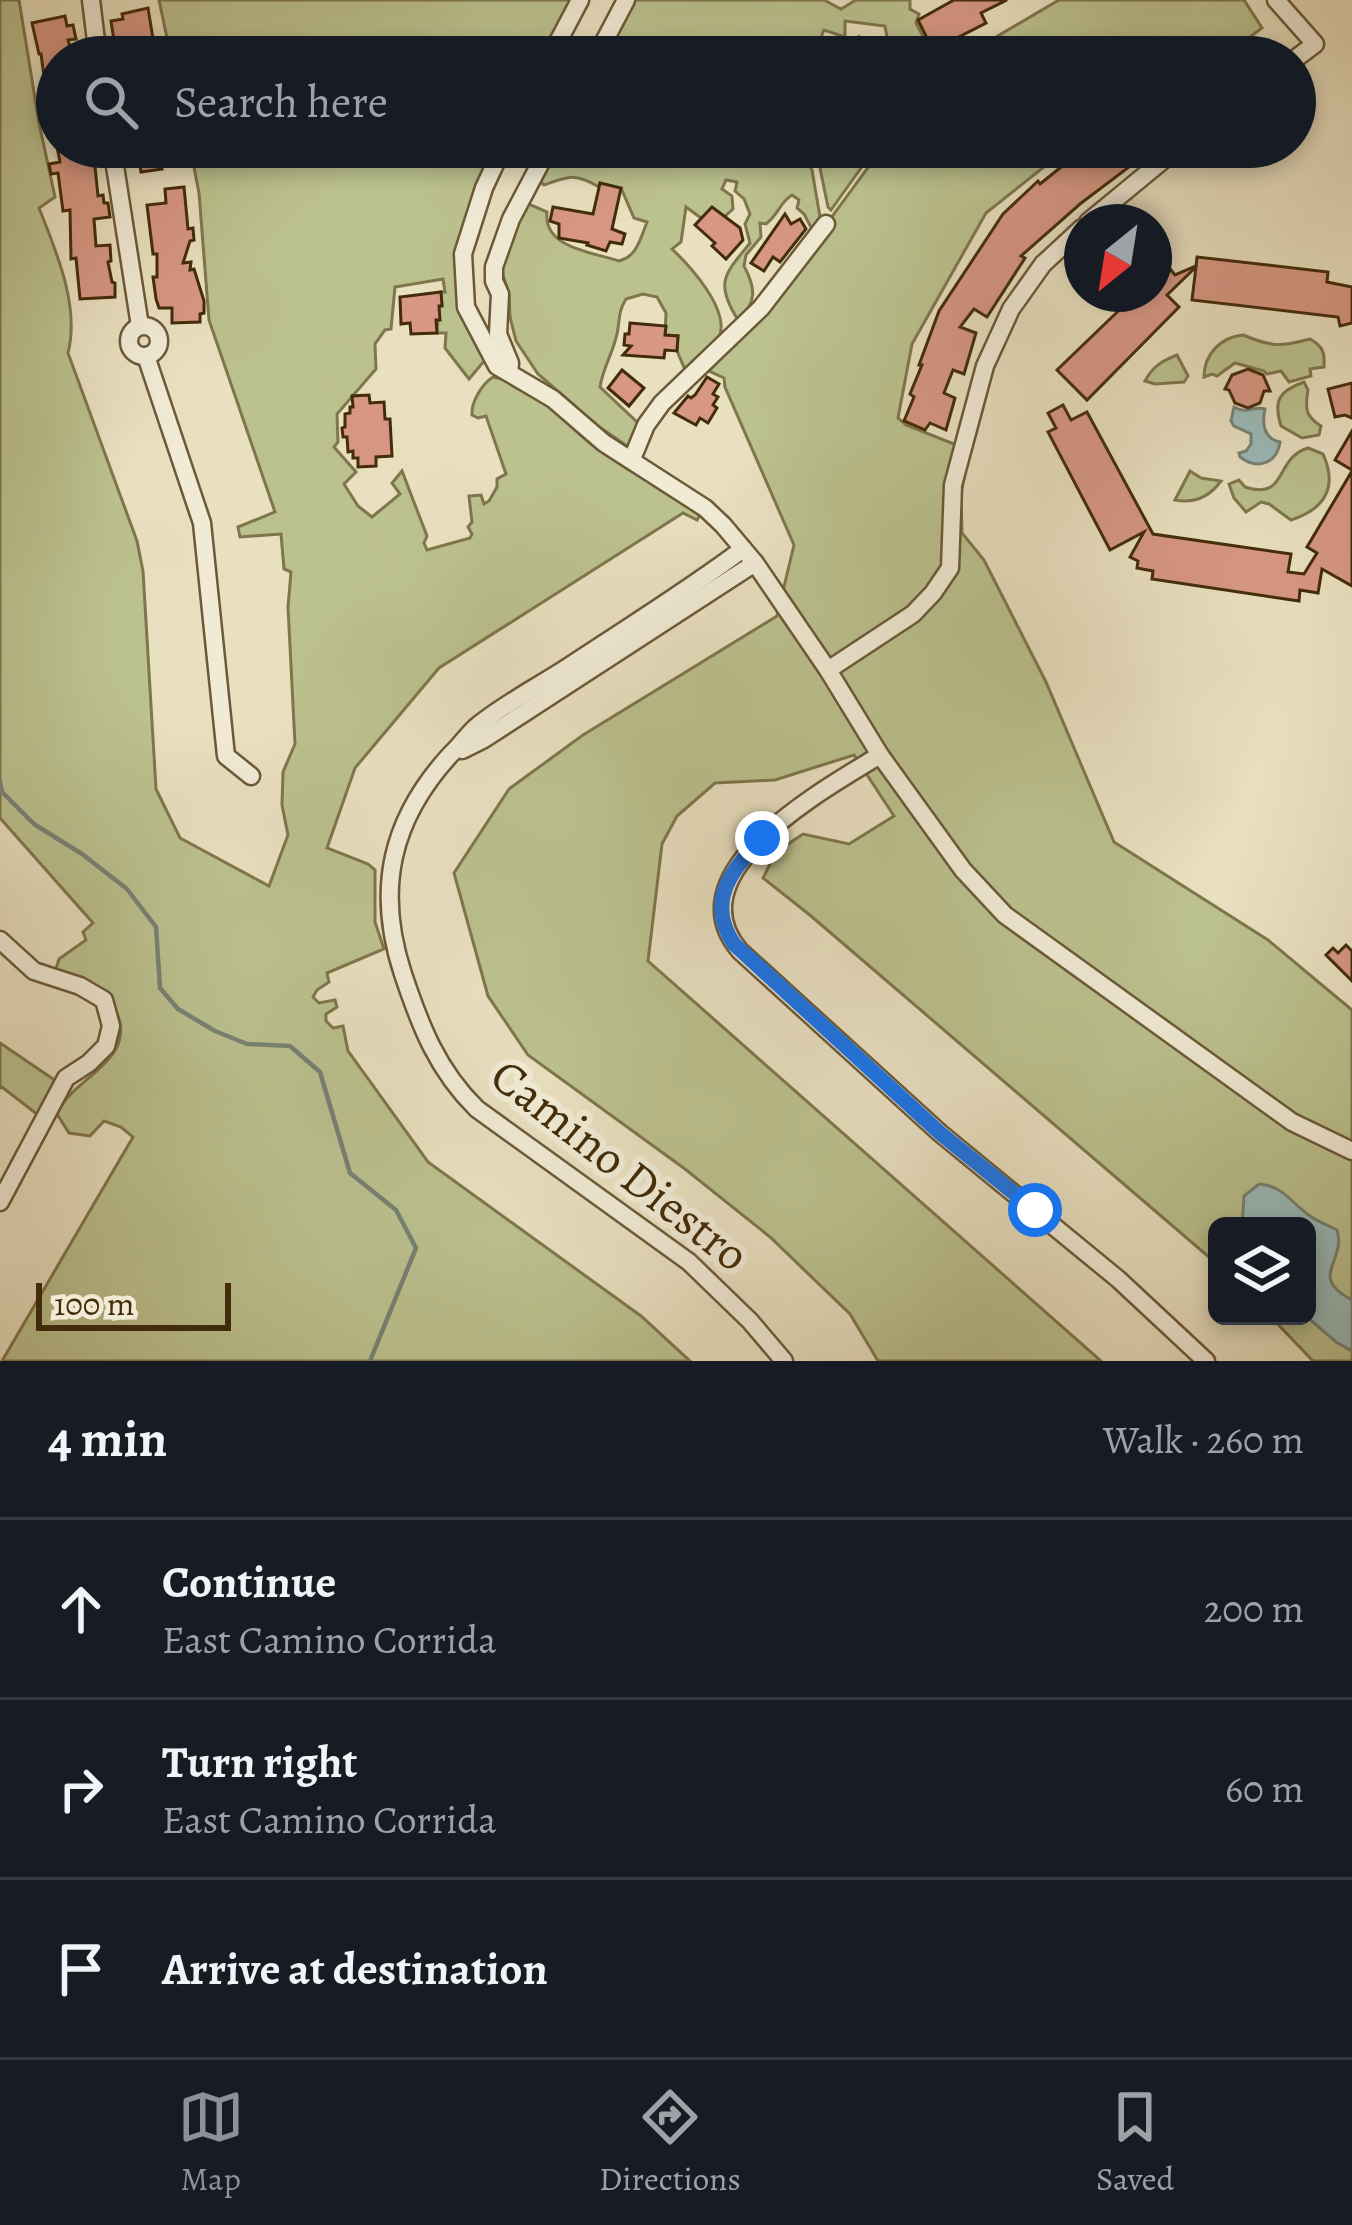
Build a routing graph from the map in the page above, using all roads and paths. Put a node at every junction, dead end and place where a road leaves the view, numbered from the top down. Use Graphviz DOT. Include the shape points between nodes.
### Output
graph roads {
  1 [pos="91,0"];
  2 [pos="580,0"];
  3 [pos="626,0"];
  4 [pos="1276,0"];
  5 [pos="95,36"];
  6 [pos="561,36"];
  7 [pos="607,36"];
  8 [pos="1308,36"];
  9 [pos="115,168"];
  10 [pos="493,168"];
  11 [pos="538,168"];
  12 [pos="1154,168"];
  13 [pos="1111,204"];
  14 [pos="826,224"];
  15 [pos="1064,244"];
  16 [pos="509,372"];
  17 [pos="632,459"];
  18 [pos="749,556"];
  19 [pos="828,670"];
  20 [pos="880,755"];
  21 [pos="251,776"];
  22 [pos="0,940"];
  23 [pos="1352,1151"];
  24 [pos="5,1182"];
  25 [pos="0,1202"];
  26 [pos="784,1361"];
  27 [pos="1206,1361"];
  1 -- 5 [label="street"];
  2 -- 6 [label="street"];
  3 -- 7 [label="street"];
  4 -- 8 [label="street"];
  9 -- 21 [label="street" via="140,326 129,344 146,356 202,523 226,756"];
  10 -- 16 [label="street" via="468,235 463,278 466,308 494,362"];
  11 -- 16 [label="street" via="494,267"];
  12 -- 13 [label="street"];
  14 -- 17 [label="street" via="761,308 662,403"];
  15 -- 19 [label="street" via="1011,309 985,366 953,485 950,568 913,614"];
  16 -- 17 [label="street"];
  17 -- 18 [label="street" via="705,508"];
  18 -- 19 [label="street"];
  18 -- 26 [label="street, Camino Diestro" via="450,755 401,828 389,894 396,950 438,1062 477,1108 689,1262"];
  19 -- 20 [label="street"];
  20 -- 23 [label="street" via="1005,915 1292,1122"];
  20 -- 27 [label="street" via="753,848 723,892 728,936 940,1133"];
  22 -- 24 [label="street" via="34,971 104,1000 111,1026 106,1046 66,1078"];
  24 -- 25 [label="street"];
}
